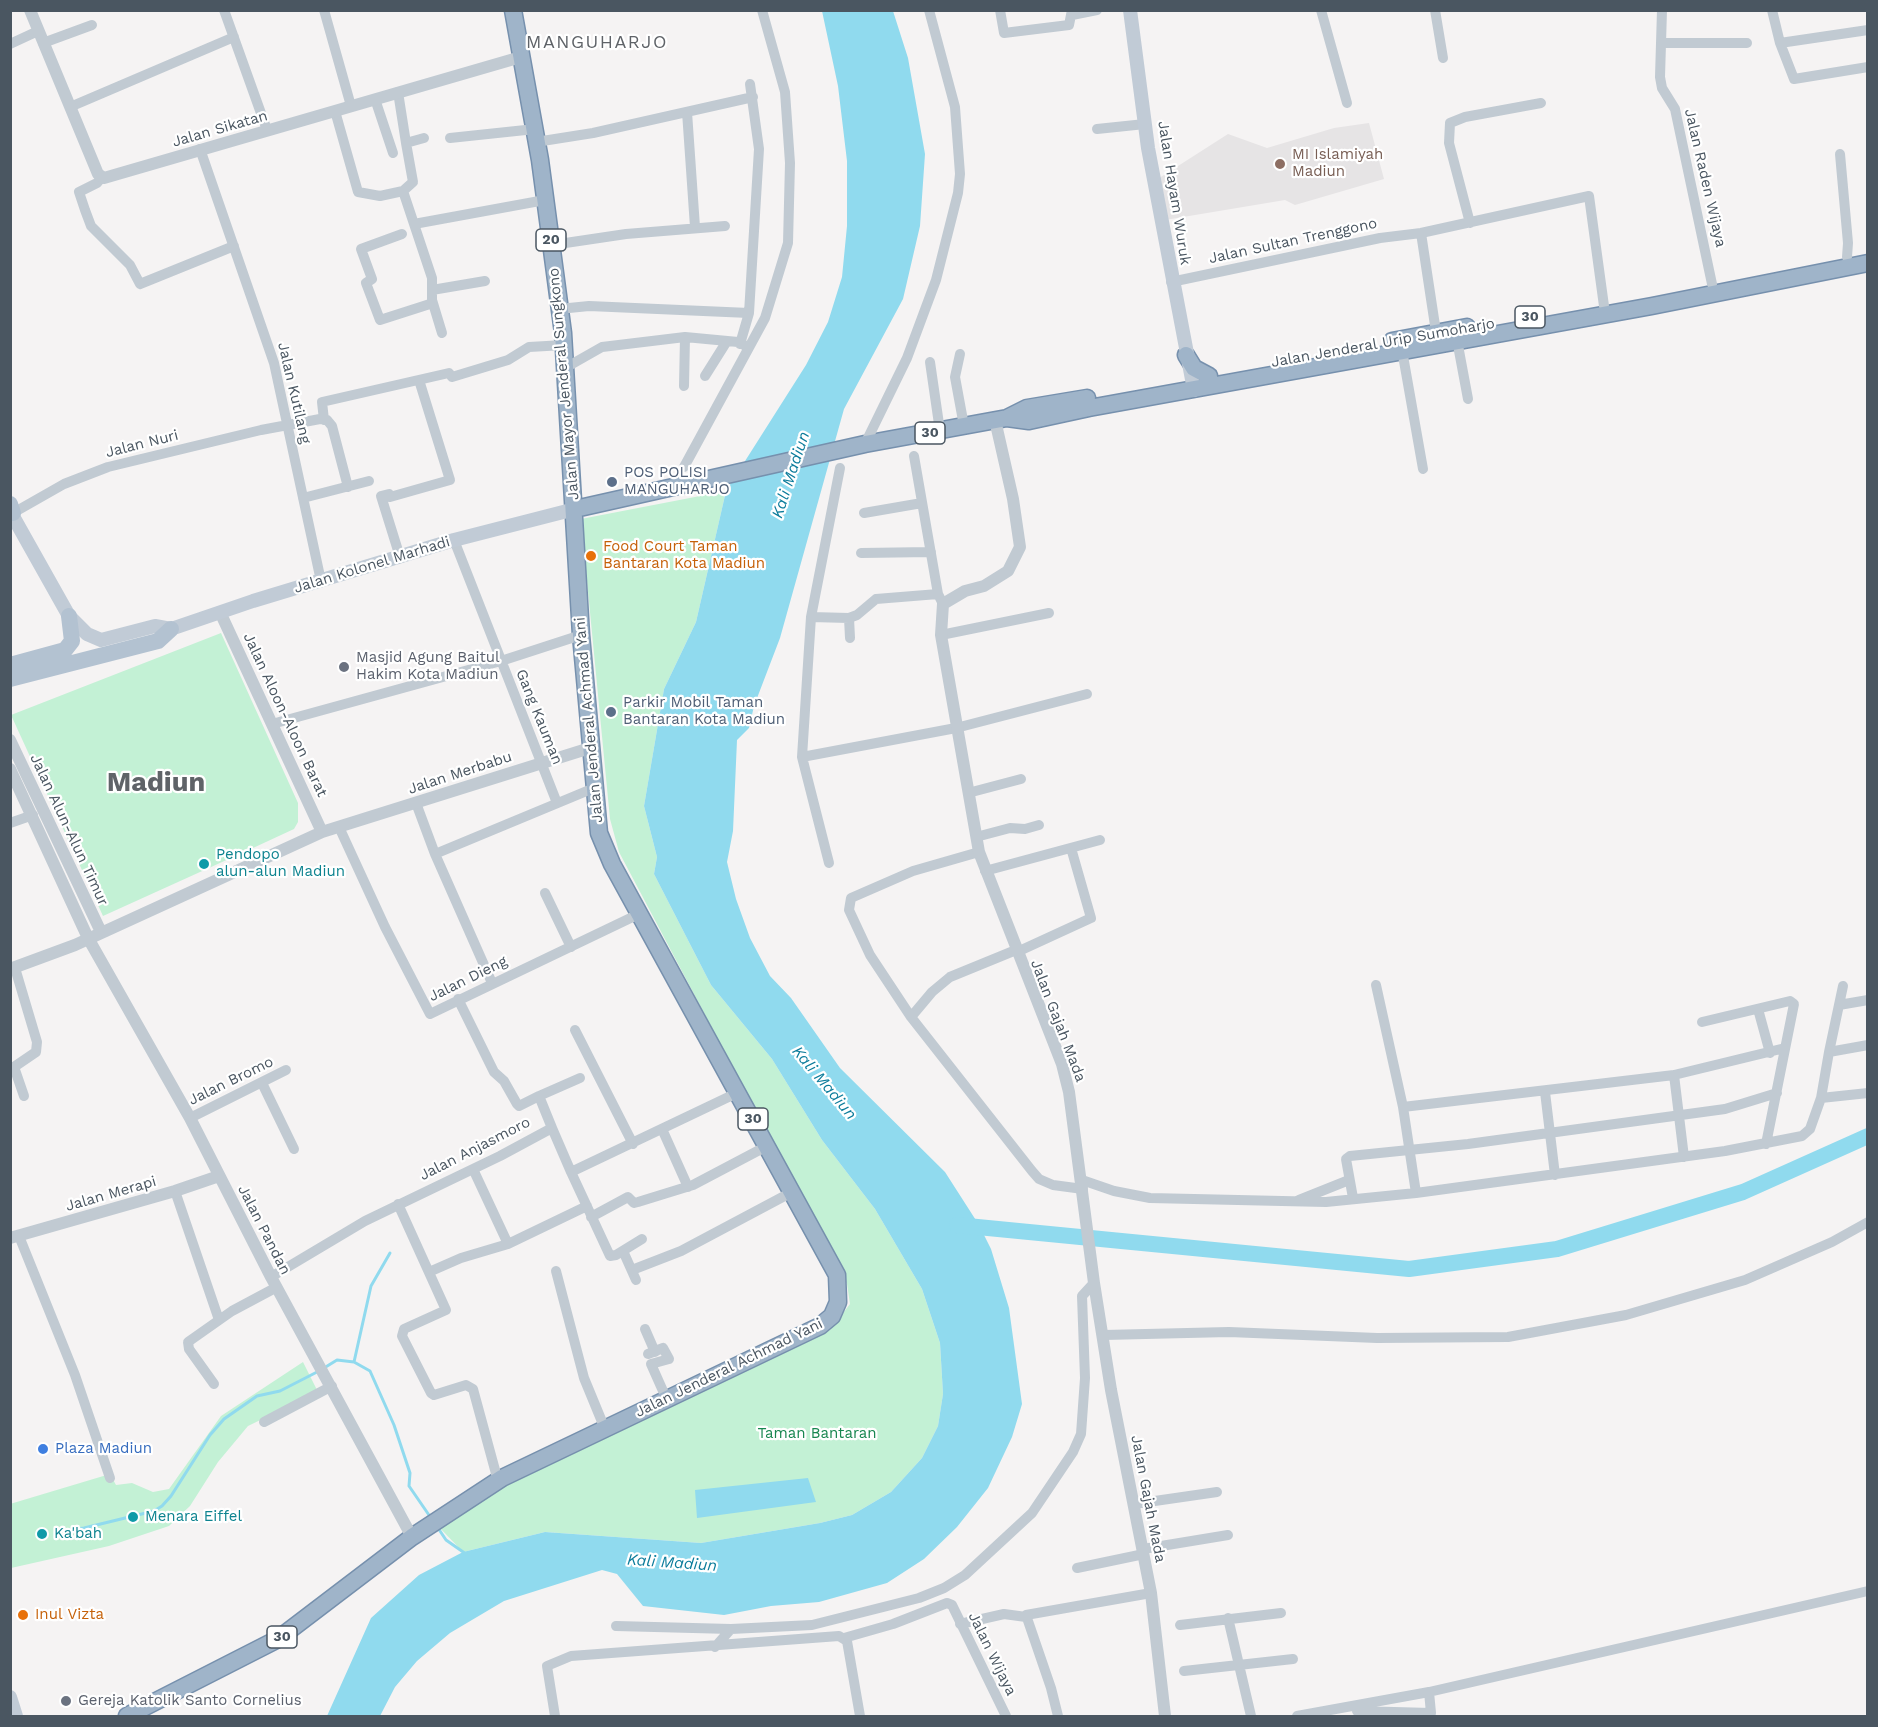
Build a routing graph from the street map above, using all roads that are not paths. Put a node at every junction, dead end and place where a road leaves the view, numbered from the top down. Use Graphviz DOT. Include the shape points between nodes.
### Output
graph roads {
  1 [pos="30,10"];
  2 [pos="224,10"];
  3 [pos="324,10"];
  4 [pos="513,10"];
  5 [pos="762,10"];
  6 [pos="1000,10"];
  7 [pos="1096,10"];
  8 [pos="1130,10"];
  9 [pos="1321,10"];
  10 [pos="1435,10"];
  11 [pos="1662,10"];
  12 [pos="1772,10"];
  13 [pos="932,11"];
  14 [pos="1072,13"];
  15 [pos="92,25"];
  16 [pos="1868,30"];
  17 [pos="38,31"];
  18 [pos="234,37"];
  19 [pos="43,43"];
  20 [pos="1662,43"];
  21 [pos="1747,43"];
  22 [pos="10,44"];
  23 [pos="1780,44"];
  24 [pos="521,57"];
  25 [pos="1443,58"];
  26 [pos="1868,67"];
  27 [pos="750,84"];
  28 [pos="398,92"];
  29 [pos="753,97"];
  30 [pos="375,99"];
  31 [pos="1347,103"];
  32 [pos="1541,103"];
  33 [pos="70,106"];
  34 [pos="351,106"];
  35 [pos="335,111"];
  36 [pos="687,112"];
  37 [pos="1145,124"];
  38 [pos="1097,129"];
  39 [pos="267,130"];
  40 [pos="536,135"];
  41 [pos="424,138"];
  42 [pos="450,138"];
  43 [pos="406,143"];
  44 [pos="200,149"];
  45 [pos="393,153"];
  46 [pos="1840,154"];
  47 [pos="102,177"];
  48 [pos="403,191"];
  49 [pos="545,201"];
  50 [pos="1470,223"];
  51 [pos="414,224"];
  52 [pos="725,226"];
  53 [pos="695,227"];
  54 [pos="1421,233"];
  55 [pos="402,234"];
  56 [pos="552,245"];
  57 [pos="234,246"];
  58 [pos="1868,253"];
  59 [pos="1847,257"];
  60 [pos="1868,263"];
  61 [pos="485,280"];
  62 [pos="1171,282"];
  63 [pos="1712,284"];
  64 [pos="432,290"];
  65 [pos="433,303"];
  66 [pos="1604,306"];
  67 [pos="559,309"];
  68 [pos="749,313"];
  69 [pos="1436,332"];
  70 [pos="442,333"];
  71 [pos="685,337"];
  72 [pos="1457,340"];
  73 [pos="727,341"];
  74 [pos="564,345"];
  75 [pos="745,346"];
  76 [pos="1402,350"];
  77 [pos="960,354"];
  78 [pos="1186,355"];
  79 [pos="930,362"];
  80 [pos="565,368"];
  81 [pos="705,376"];
  82 [pos="1209,376"];
  83 [pos="419,380"];
  84 [pos="1193,384"];
  85 [pos="684,386"];
  86 [pos="1468,399"];
  87 [pos="1001,419"];
  88 [pos="324,420"];
  89 [pos="287,426"];
  90 [pos="964,426"];
  91 [pos="940,431"];
  92 [pos="860,447"];
  93 [pos="914,456"];
  94 [pos="684,467"];
  95 [pos="840,468"];
  96 [pos="1423,469"];
  97 [pos="369,481"];
  98 [pos="348,487"];
  99 [pos="303,498"];
  100 [pos="922,503"];
  101 [pos="578,508"];
  102 [pos="11,510"];
  103 [pos="864,513"];
  104 [pos="454,540"];
  105 [pos="931,552"];
  106 [pos="861,553"];
  107 [pos="400,557"];
  108 [pos="321,581"];
  109 [pos="941,599"];
  110 [pos="220,612"];
  111 [pos="1049,613"];
  112 [pos="69,616"];
  113 [pos="811,617"];
  114 [pos="849,618"];
  115 [pos="171,629"];
  116 [pos="582,635"];
  117 [pos="941,635"];
  118 [pos="850,638"];
  119 [pos="501,661"];
  120 [pos="10,665"];
  121 [pos="10,679"];
  122 [pos="1087,694"];
  123 [pos="272,724"];
  124 [pos="956,728"];
  125 [pos="10,740"];
  126 [pos="590,748"];
  127 [pos="802,756"];
  128 [pos="541,763"];
  129 [pos="10,769"];
  130 [pos="1021,779"];
  131 [pos="594,788"];
  132 [pos="968,793"];
  133 [pos="416,803"];
  134 [pos="557,803"];
  135 [pos="33,815"];
  136 [pos="10,823"];
  137 [pos="1039,825"];
  138 [pos="339,827"];
  139 [pos="322,832"];
  140 [pos="976,837"];
  141 [pos="1100,840"];
  142 [pos="1071,848"];
  143 [pos="979,852"];
  144 [pos="435,854"];
  145 [pos="829,863"];
  146 [pos="985,871"];
  147 [pos="545,893"];
  148 [pos="641,913"];
  149 [pos="101,932"];
  150 [pos="88,938"];
  151 [pos="571,947"];
  152 [pos="1016,951"];
  153 [pos="13,968"];
  154 [pos="492,983"];
  155 [pos="1376,985"];
  156 [pos="1843,986"];
  157 [pos="458,999"];
  158 [pos="1868,1000"];
  159 [pos="1839,1005"];
  160 [pos="1758,1009"];
  161 [pos="911,1017"];
  162 [pos="1702,1022"];
  163 [pos="575,1030"];
  164 [pos="1868,1045"];
  165 [pos="1785,1048"];
  166 [pos="1829,1052"];
  167 [pos="1770,1053"];
  168 [pos="286,1070"];
  169 [pos="1674,1075"];
  170 [pos="580,1078"];
  171 [pos="262,1083"];
  172 [pos="739,1092"];
  173 [pos="1545,1092"];
  174 [pos="1777,1093"];
  175 [pos="1868,1093"];
  176 [pos="24,1096"];
  177 [pos="539,1096"];
  178 [pos="1821,1098"];
  179 [pos="1403,1107"];
  180 [pos="1679,1115"];
  181 [pos="190,1118"];
  182 [pos="552,1128"];
  183 [pos="663,1129"];
  184 [pos="1550,1133"];
  185 [pos="633,1144"];
  186 [pos="1766,1144"];
  187 [pos="768,1146"];
  188 [pos="1409,1148"];
  189 [pos="294,1149"];
  190 [pos="1684,1157"];
  191 [pos="472,1169"];
  192 [pos="571,1172"];
  193 [pos="1555,1175"];
  194 [pos="219,1176"];
  195 [pos="1349,1180"];
  196 [pos="1082,1184"];
  197 [pos="688,1187"];
  198 [pos="175,1191"];
  199 [pos="792,1192"];
  200 [pos="1416,1193"];
  201 [pos="1353,1198"];
  202 [pos="1293,1202"];
  203 [pos="398,1204"];
  204 [pos="589,1212"];
  205 [pos="1868,1222"];
  206 [pos="15,1237"];
  207 [pos="642,1239"];
  208 [pos="508,1244"];
  209 [pos="622,1251"];
  210 [pos="556,1271"];
  211 [pos="429,1272"];
  212 [pos="274,1282"];
  213 [pos="1094,1282"];
  214 [pos="221,1319"];
  215 [pos="645,1329"];
  216 [pos="1104,1335"];
  217 [pos="214,1384"];
  218 [pos="332,1386"];
  219 [pos="667,1400"];
  220 [pos="264,1422"];
  221 [pos="605,1429"];
  222 [pos="110,1478"];
  223 [pos="498,1481"];
  224 [pos="1217,1492"];
  225 [pos="1134,1504"];
  226 [pos="416,1534"];
  227 [pos="1228,1535"];
  228 [pos="1144,1552"];
  229 [pos="1077,1568"];
  230 [pos="1868,1591"];
  231 [pos="1151,1593"];
  232 [pos="1281,1612"];
  233 [pos="1026,1617"];
  234 [pos="1228,1618"];
  235 [pos="960,1624"];
  236 [pos="1180,1625"];
  237 [pos="616,1626"];
  238 [pos="731,1629"];
  239 [pos="844,1638"];
  240 [pos="715,1647"];
  241 [pos="1293,1659"];
  242 [pos="1240,1665"];
  243 [pos="1184,1671"];
  244 [pos="1429,1692"];
  245 [pos="10,1697"];
  246 [pos="1357,1710"];
  247 [pos="1319,1715"];
  248 [pos="1431,1715"];
  249 [pos="16,1716"];
  250 [pos="127,1716"];
  251 [pos="555,1716"];
  252 [pos="860,1716"];
  253 [pos="1006,1716"];
  254 [pos="1058,1716"];
  255 [pos="1165,1716"];
  256 [pos="1251,1716"];
  257 [pos="1297,1716"];
  1 -- 17 [label="street"];
  2 -- 18 [label="street"];
  3 -- 34 [label="street"];
  4 -- 24 [label="highway, Jalan Mayor Jenderal Sungkono / 20"];
  5 -- 75 [label="street" via="785,92 788,243 765,318"];
  6 -- 14 [label="street" via="1004,33 1070,25"];
  7 -- 14 [label="street"];
  8 -- 37 [label="main road, Jalan Hayam Wuruk"];
  9 -- 31 [label="street"];
  10 -- 25 [label="street"];
  11 -- 20 [label="street, Jalan Raden Wijaya"];
  12 -- 23 [label="street"];
  13 -- 92 [label="street" via="955,107 958,194 936,280 907,358"];
  15 -- 19 [label="street"];
  16 -- 23 [label="street"];
  17 -- 19 [label="street"];
  17 -- 22 [label="street"];
  18 -- 33 [label="street"];
  18 -- 39 [label="street"];
  19 -- 33 [label="street"];
  20 -- 21 [label="street"];
  20 -- 63 [label="street, Jalan Raden Wijaya" via="1662,88 1675,109"];
  23 -- 26 [label="street" via="1794,79"];
  24 -- 28 [label="street, Jalan Sikatan"];
  24 -- 40 [label="highway, Jalan Mayor Jenderal Sungkono / 20"];
  27 -- 29 [label="street"];
  28 -- 30 [label="street, Jalan Sikatan"];
  28 -- 43 [label="street"];
  29 -- 36 [label="street"];
  29 -- 68 [label="street" via="759,149"];
  30 -- 34 [label="street, Jalan Sikatan"];
  30 -- 45 [label="street"];
  32 -- 50 [label="street" via="1450,123 1449,143"];
  33 -- 47 [label="street"];
  34 -- 35 [label="street, Jalan Sikatan"];
  35 -- 39 [label="street, Jalan Sikatan"];
  35 -- 48 [label="street" via="358,192 380,196"];
  36 -- 40 [label="street" via="593,133"];
  36 -- 53 [label="street"];
  37 -- 38 [label="street"];
  37 -- 62 [label="main road, Jalan Hayam Wuruk"];
  39 -- 44 [label="street, Jalan Sikatan"];
  40 -- 42 [label="street"];
  40 -- 49 [label="highway, Jalan Mayor Jenderal Sungkono / 20"];
  41 -- 43 [label="street"];
  43 -- 48 [label="street" via="413,182"];
  44 -- 47 [label="street, Jalan Sikatan"];
  44 -- 57 [label="street, Jalan Kutilang"];
  46 -- 59 [label="street"];
  47 -- 57 [label="street" via="79,192 85,210 91,226 130,265 140,284"];
  48 -- 51 [label="street"];
  49 -- 51 [label="street"];
  49 -- 56 [label="highway, Jalan Mayor Jenderal Sungkono / 20"];
  50 -- 54 [label="street, Jalan Sultan Trenggono"];
  50 -- 66 [label="street, Jalan Sultan Trenggono" via="1589,196"];
  51 -- 64 [label="street" via="432,278"];
  52 -- 53 [label="street"];
  53 -- 56 [label="street"];
  54 -- 62 [label="street, Jalan Sultan Trenggono"];
  54 -- 69 [label="street"];
  55 -- 65 [label="street" via="361,249 372,279 366,283 380,320"];
  56 -- 67 [label="highway, Jalan Mayor Jenderal Sungkono / 20"];
  57 -- 89 [label="street, Jalan Kutilang" via="274,363"];
  58 -- 59 [label="highway, Jalan Jenderal Urip Sumoharjo / 30"];
  59 -- 63 [label="highway, Jalan Jenderal Urip Sumoharjo / 30"];
  60 -- 72 [label="highway, Jalan Jenderal Urip Sumoharjo / 30"];
  61 -- 64 [label="street"];
  62 -- 78 [label="main road, Jalan Hayam Wuruk"];
  63 -- 66 [label="highway, Jalan Jenderal Urip Sumoharjo / 30"];
  64 -- 65 [label="street"];
  65 -- 70 [label="street"];
  66 -- 69 [label="highway, Jalan Jenderal Urip Sumoharjo / 30"];
  67 -- 68 [label="street" via="589,306"];
  67 -- 74 [label="highway, Jalan Mayor Jenderal Sungkono / 20"];
  68 -- 75 [label="street"];
  69 -- 82 [label="highway, Jalan Jenderal Urip Sumoharjo / 30"];
  71 -- 73 [label="street"];
  71 -- 80 [label="street" via="602,347"];
  71 -- 85 [label="street"];
  72 -- 76 [label="highway, Jalan Jenderal Urip Sumoharjo / 30"];
  72 -- 86 [label="street"];
  73 -- 75 [label="street"];
  73 -- 81 [label="street"];
  74 -- 80 [label="highway, Jalan Mayor Jenderal Sungkono / 20"];
  74 -- 83 [label="street" via="529,347 508,360 452,377 449,373"];
  75 -- 94 [label="street"];
  76 -- 84 [label="highway, Jalan Jenderal Urip Sumoharjo / 30"];
  76 -- 96 [label="street"];
  77 -- 90 [label="street" via="955,377"];
  78 -- 82 [label="highway" via="1194,368"];
  78 -- 84 [label="main road, Jalan Hayam Wuruk"];
  79 -- 91 [label="street"];
  80 -- 101 [label="highway, Jalan Mayor Jenderal Sungkono / 20"];
  82 -- 84 [label="highway, Jalan Jenderal Urip Sumoharjo / 30"];
  83 -- 88 [label="street" via="322,402"];
  83 -- 107 [label="street" via="450,480 390,497 381,496"];
  84 -- 87 [label="highway, Jalan Jenderal Urip Sumoharjo / 30" via="1027,408"];
  87 -- 90 [label="highway, Jalan Jenderal Urip Sumoharjo / 30"];
  87 -- 109 [label="street" via="1020,547 1008,571 984,586"];
  88 -- 89 [label="street, Jalan Nuri"];
  88 -- 98 [label="street" via="332,426"];
  89 -- 99 [label="street, Jalan Kutilang"];
  89 -- 102 [label="street, Jalan Nuri" via="108,467"];
  90 -- 91 [label="highway, Jalan Jenderal Urip Sumoharjo / 30"];
  91 -- 92 [label="highway, Jalan Jenderal Urip Sumoharjo / 30"];
  92 -- 101 [label="highway, Jalan Jenderal Urip Sumoharjo / 30"];
  93 -- 100 [label="street"];
  95 -- 113 [label="street"];
  97 -- 98 [label="street"];
  98 -- 99 [label="street"];
  99 -- 108 [label="street, Jalan Kutilang"];
  100 -- 103 [label="street"];
  100 -- 105 [label="street"];
  101 -- 104 [label="main road, Jalan Kolonel Marhadi"];
  101 -- 116 [label="highway, Jalan Jenderal Achmad Yani / 30"];
  102 -- 112 [label="main road"];
  104 -- 107 [label="main road, Jalan Kolonel Marhadi"];
  104 -- 119 [label="street, Gang Kauman"];
  105 -- 106 [label="street"];
  105 -- 109 [label="street"];
  107 -- 108 [label="main road, Jalan Kolonel Marhadi"];
  108 -- 110 [label="main road, Jalan Kolonel Marhadi"];
  109 -- 114 [label="street" via="876,600"];
  109 -- 117 [label="street, Jalan Gajah Mada"];
  110 -- 115 [label="main road, Jalan Kolonel Marhadi"];
  110 -- 123 [label="street, Jalan Aloon-Aloon Barat"];
  111 -- 117 [label="street"];
  112 -- 115 [label="main road, Jalan Kolonel Marhadi" via="87,634 101,640 154,626"];
  112 -- 120 [label="main road" via="72,640 65,650"];
  113 -- 114 [label="street"];
  113 -- 127 [label="street"];
  114 -- 118 [label="street"];
  115 -- 121 [label="main road, Jalan Kolonel Marhadi" via="158,641"];
  116 -- 119 [label="street"];
  116 -- 126 [label="highway, Jalan Jenderal Achmad Yani / 30"];
  117 -- 124 [label="street, Jalan Gajah Mada"];
  119 -- 123 [label="street"];
  119 -- 128 [label="street, Gang Kauman"];
  122 -- 124 [label="street"];
  123 -- 139 [label="street, Jalan Aloon-Aloon Barat"];
  124 -- 127 [label="street"];
  124 -- 132 [label="street, Jalan Gajah Mada"];
  125 -- 149 [label="street, Jalan Alun-Alun Timur"];
  126 -- 128 [label="street, Jalan Merbabu"];
  126 -- 131 [label="highway, Jalan Jenderal Achmad Yani / 30"];
  127 -- 145 [label="street"];
  128 -- 133 [label="street, Jalan Merbabu"];
  128 -- 134 [label="street, Gang Kauman"];
  129 -- 135 [label="street, Jalan Alun-Alun Timur"];
  130 -- 132 [label="street"];
  131 -- 134 [label="street"];
  131 -- 148 [label="highway, Jalan Jenderal Achmad Yani / 30" via="604,847"];
  132 -- 140 [label="street, Jalan Gajah Mada"];
  133 -- 138 [label="street, Jalan Merbabu"];
  133 -- 144 [label="street"];
  134 -- 144 [label="street"];
  135 -- 136 [label="street"];
  135 -- 150 [label="street, Jalan Alun-Alun Timur"];
  137 -- 140 [label="street"];
  138 -- 139 [label="street, Jalan Merbabu"];
  138 -- 157 [label="street, Jalan Dieng" via="429,1013"];
  139 -- 149 [label="street, Jalan Merbabu"];
  140 -- 143 [label="street, Jalan Gajah Mada"];
  141 -- 142 [label="street"];
  142 -- 146 [label="street"];
  142 -- 152 [label="street" via="1091,918"];
  143 -- 146 [label="street, Jalan Gajah Mada"];
  143 -- 161 [label="street" via="913,872 849,902 870,955"];
  144 -- 154 [label="street"];
  146 -- 152 [label="street, Jalan Gajah Mada"];
  147 -- 151 [label="street"];
  148 -- 151 [label="street, Jalan Dieng"];
  148 -- 172 [label="highway, Jalan Jenderal Achmad Yani / 30"];
  149 -- 150 [label="street, Jalan Merbabu"];
  150 -- 153 [label="street, Jalan Merbabu"];
  150 -- 181 [label="street, Jalan Pandan"];
  151 -- 154 [label="street, Jalan Dieng"];
  152 -- 161 [label="street" via="950,977"];
  152 -- 196 [label="street, Jalan Gajah Mada" via="1070,1092"];
  153 -- 176 [label="street" via="37,1042 36,1052 14,1067"];
  154 -- 157 [label="street, Jalan Dieng"];
  155 -- 179 [label="street"];
  156 -- 159 [label="street"];
  157 -- 177 [label="street" via="494,1072 517,1104"];
  158 -- 159 [label="street"];
  159 -- 166 [label="street"];
  160 -- 162 [label="street"];
  160 -- 165 [label="street" via="1790,1001 1794,1004"];
  160 -- 167 [label="street"];
  161 -- 196 [label="street" via="1039,1179 1060,1187"];
  163 -- 185 [label="street"];
  164 -- 166 [label="street"];
  165 -- 167 [label="street"];
  165 -- 174 [label="street"];
  166 -- 178 [label="street"];
  167 -- 169 [label="street"];
  168 -- 171 [label="street, Jalan Bromo"];
  169 -- 173 [label="street"];
  169 -- 180 [label="street"];
  170 -- 177 [label="street"];
  171 -- 181 [label="street, Jalan Bromo"];
  171 -- 189 [label="street"];
  172 -- 183 [label="street"];
  172 -- 187 [label="highway, Jalan Jenderal Achmad Yani / 30"];
  173 -- 179 [label="street"];
  173 -- 184 [label="street"];
  174 -- 180 [label="street" via="1725,1109"];
  174 -- 186 [label="street"];
  175 -- 178 [label="street"];
  177 -- 182 [label="street"];
  178 -- 186 [label="street" via="1806,1133"];
  179 -- 188 [label="street"];
  180 -- 184 [label="street"];
  180 -- 190 [label="street"];
  181 -- 194 [label="street, Jalan Pandan"];
  182 -- 191 [label="street, Jalan Anjasmoro"];
  182 -- 192 [label="street, Jalan Anjasmoro"];
  183 -- 185 [label="street"];
  183 -- 197 [label="street"];
  184 -- 188 [label="street"];
  184 -- 193 [label="street"];
  185 -- 192 [label="street"];
  186 -- 190 [label="street"];
  187 -- 197 [label="street"];
  187 -- 199 [label="highway, Jalan Jenderal Achmad Yani / 30"];
  188 -- 195 [label="street" via="1347,1157"];
  188 -- 200 [label="street"];
  190 -- 193 [label="street"];
  191 -- 203 [label="street, Jalan Anjasmoro"];
  191 -- 208 [label="street"];
  192 -- 204 [label="street, Jalan Anjasmoro"];
  193 -- 200 [label="street"];
  194 -- 198 [label="street, Jalan Merapi"];
  194 -- 212 [label="street, Jalan Pandan"];
  195 -- 201 [label="street"];
  195 -- 202 [label="street"];
  196 -- 202 [label="street" via="1149,1198"];
  196 -- 213 [label="street, Jalan Gajah Mada"];
  197 -- 204 [label="street" via="634,1203 628,1197"];
  198 -- 206 [label="street, Jalan Merapi"];
  198 -- 214 [label="street"];
  199 -- 209 [label="street" via="634,1275"];
  199 -- 219 [label="highway, Jalan Jenderal Achmad Yani / 30" via="837,1275 838,1302 832,1316 820,1326"];
  200 -- 201 [label="street"];
  201 -- 202 [label="street"];
  203 -- 211 [label="street"];
  203 -- 212 [label="street, Jalan Anjasmoro" via="364,1221"];
  204 -- 208 [label="street"];
  204 -- 209 [label="street, Jalan Anjasmoro" via="607,1253 613,1256"];
  205 -- 216 [label="street" via="1745,1280 1626,1315 1508,1336 1377,1338 1228,1332"];
  206 -- 222 [label="street" via="75,1375"];
  207 -- 209 [label="street"];
  208 -- 211 [label="street"];
  210 -- 221 [label="street" via="585,1378"];
  211 -- 223 [label="street" via="446,1310 404,1329 402,1336 431,1393 466,1385 473,1389"];
  212 -- 214 [label="street, Jalan Anjasmoro"];
  212 -- 218 [label="street, Jalan Pandan"];
  213 -- 216 [label="street, Jalan Gajah Mada"];
  213 -- 238 [label="street" via="1082,1296 1086,1378 1080,1434 1073,1452 1032,1513 965,1575 919,1598 812,1625"];
  214 -- 217 [label="street, Jalan Anjasmoro" via="187,1344"];
  215 -- 219 [label="street" via="652,1353 663,1348 669,1359 651,1364"];
  216 -- 225 [label="street, Jalan Gajah Mada"];
  218 -- 220 [label="street"];
  218 -- 226 [label="street, Jalan Pandan"];
  219 -- 221 [label="highway, Jalan Jenderal Achmad Yani / 30"];
  221 -- 223 [label="highway, Jalan Jenderal Achmad Yani / 30"];
  223 -- 226 [label="highway, Jalan Jenderal Achmad Yani / 30"];
  224 -- 225 [label="street"];
  225 -- 228 [label="street, Jalan Gajah Mada"];
  226 -- 250 [label="highway, Jalan Jenderal Achmad Yani / 30" via="278,1639"];
  227 -- 228 [label="street"];
  228 -- 229 [label="street"];
  228 -- 231 [label="street, Jalan Gajah Mada"];
  230 -- 244 [label="street"];
  231 -- 233 [label="street"];
  231 -- 255 [label="street, Jalan Gajah Mada"];
  232 -- 234 [label="street"];
  233 -- 235 [label="street" via="1004,1614"];
  233 -- 254 [label="street"];
  234 -- 236 [label="street"];
  234 -- 242 [label="street"];
  235 -- 239 [label="street, Jalan Wijaya" via="951,1605 942,1603 909,1618"];
  235 -- 253 [label="street, Jalan Wijaya"];
  237 -- 238 [label="street"];
  238 -- 240 [label="street"];
  239 -- 240 [label="street"];
  239 -- 252 [label="street"];
  240 -- 251 [label="street" via="571,1656 556,1661 546,1670"];
  241 -- 242 [label="street"];
  242 -- 243 [label="street"];
  242 -- 256 [label="street"];
  244 -- 246 [label="street"];
  244 -- 248 [label="street"];
  245 -- 249 [label="main road"];
  246 -- 247 [label="street"];
  246 -- 248 [label="street"];
  247 -- 257 [label="street"];
}
